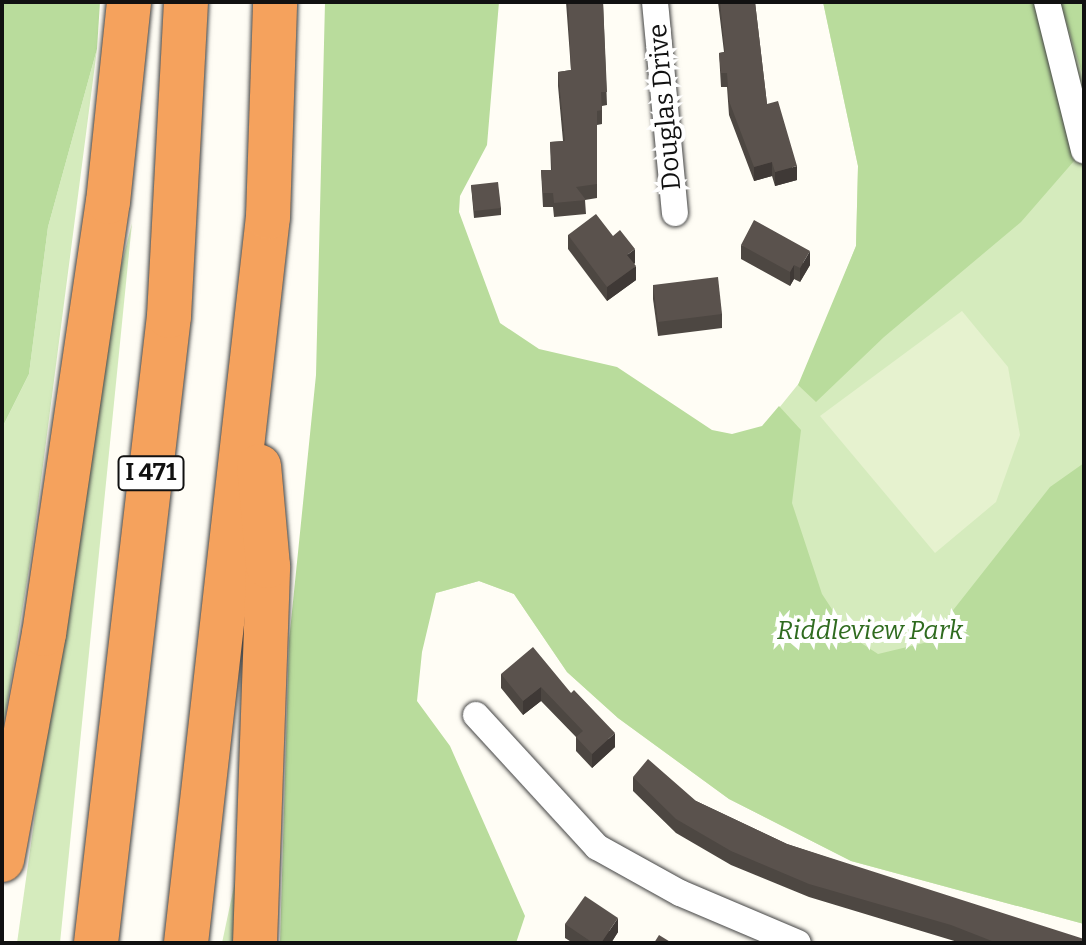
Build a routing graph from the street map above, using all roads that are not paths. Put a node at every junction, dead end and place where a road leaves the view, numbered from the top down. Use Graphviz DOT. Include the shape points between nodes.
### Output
graph roads {
  1 [pos="129,2"];
  2 [pos="186,2"];
  3 [pos="275,2"];
  4 [pos="655,2"];
  5 [pos="1047,2"];
  6 [pos="1084,150"];
  7 [pos="675,213"];
  8 [pos="250,380"];
  9 [pos="476,715"];
  10 [pos="2,861"];
  11 [pos="96,943"];
  12 [pos="186,943"];
  13 [pos="255,943"];
  14 [pos="798,943"];
  1 -- 10 [label="highway" via="108,202 44,634"];
  2 -- 11 [label="highway, I 471" via="169,316"];
  3 -- 8 [label="highway" via="268,217"];
  4 -- 7 [label="street, Douglas Drive"];
  5 -- 6 [label="street"];
  8 -- 12 [label="highway"];
  8 -- 13 [label="highway" via="268,566"];
  9 -- 14 [label="street" via="597,847 680,893"];
}
